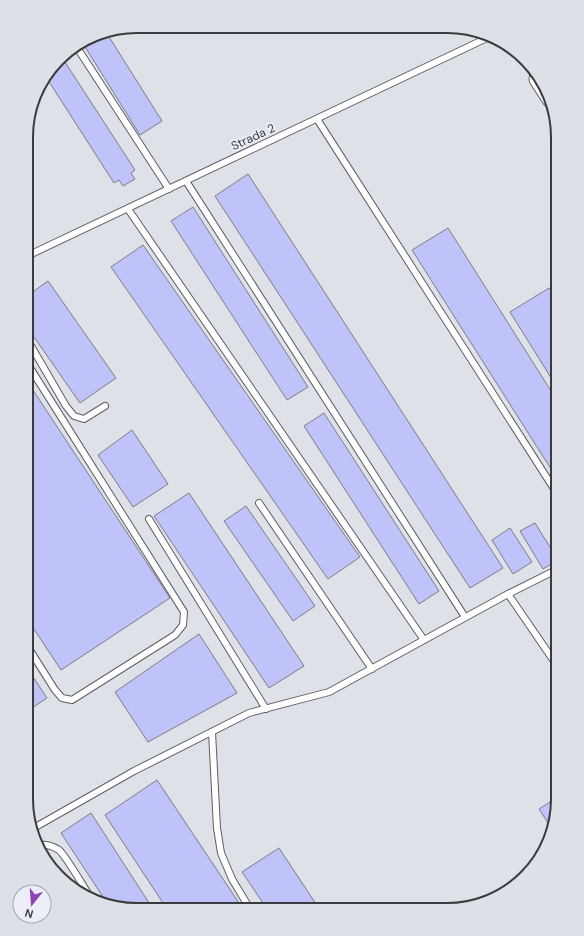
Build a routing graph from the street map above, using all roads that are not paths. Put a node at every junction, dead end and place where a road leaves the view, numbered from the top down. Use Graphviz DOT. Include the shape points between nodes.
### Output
graph roads {
  1 [pos="483,40"];
  2 [pos="79,51"];
  3 [pos="317,118"];
  4 [pos="186,181"];
  5 [pos="169,189"];
  6 [pos="128,208"];
  7 [pos="33,253"];
  8 [pos="33,348"];
  9 [pos="33,373"];
  10 [pos="105,406"];
  11 [pos="551,484"];
  12 [pos="259,503"];
  13 [pos="149,519"];
  14 [pos="551,572"];
  15 [pos="508,594"];
  16 [pos="465,618"];
  17 [pos="424,640"];
  18 [pos="33,655"];
  19 [pos="551,657"];
  20 [pos="372,668"];
  21 [pos="266,709"];
  22 [pos="212,732"];
  23 [pos="36,826"];
  24 [pos="44,844"];
  25 [pos="85,889"];
  26 [pos="246,903"];
  1 -- 3 [label="lane, Strada 2"];
  2 -- 5 [label="lane"];
  3 -- 4 [label="lane, Strada 2"];
  3 -- 11 [label="lane"];
  4 -- 5 [label="lane, Strada 2"];
  4 -- 16 [label="lane"];
  5 -- 6 [label="lane, Strada 2"];
  6 -- 7 [label="lane, Strada 2"];
  6 -- 17 [label="lane"];
  8 -- 10 [label="lane" via="74,416 84,419"];
  9 -- 18 [label="lane" via="184,612 183,625 175,635 72,700 62,698 55,690"];
  12 -- 20 [label="lane"];
  13 -- 21 [label="lane"];
  14 -- 15 [label="lane"];
  15 -- 16 [label="lane"];
  15 -- 19 [label="lane"];
  16 -- 17 [label="lane"];
  17 -- 20 [label="lane"];
  20 -- 21 [label="lane" via="329,692"];
  21 -- 22 [label="lane" via="249,713"];
  22 -- 23 [label="lane" via="134,771"];
  22 -- 26 [label="lane" via="217,828 221,853"];
  24 -- 25 [label="lane" via="60,851"];
}
